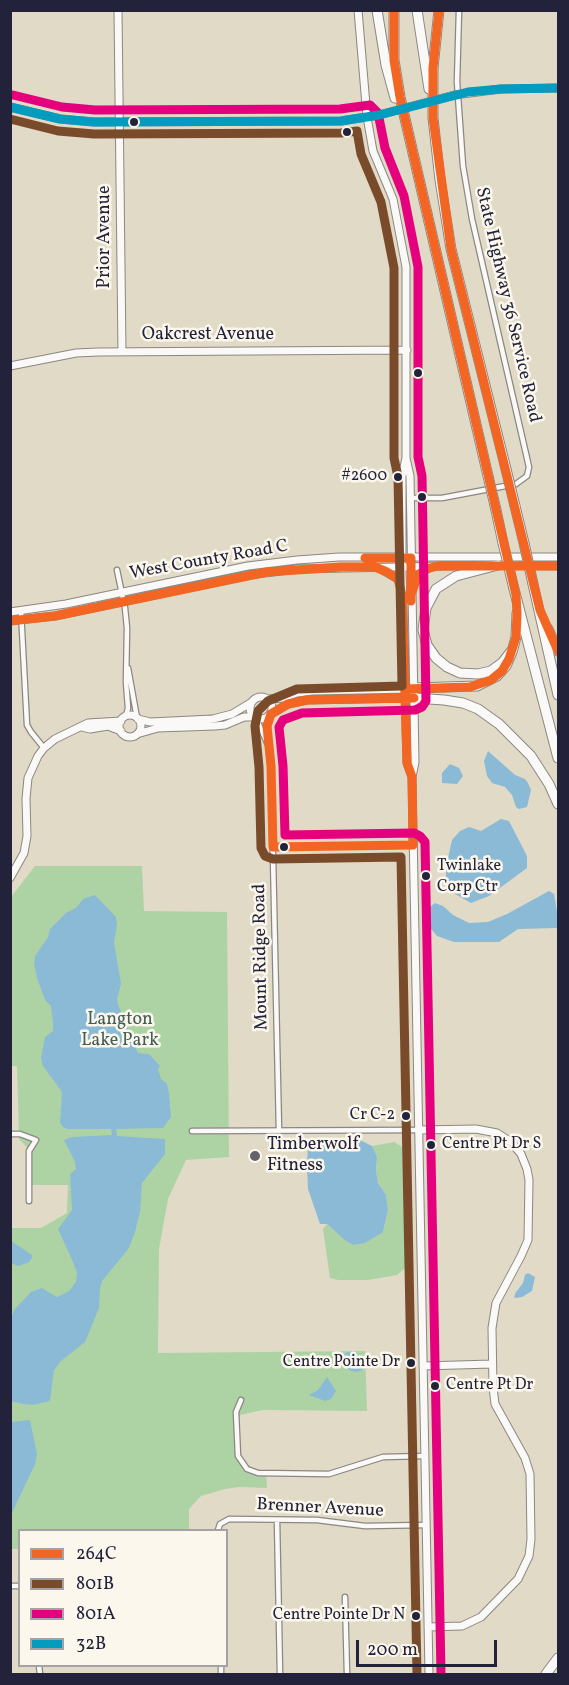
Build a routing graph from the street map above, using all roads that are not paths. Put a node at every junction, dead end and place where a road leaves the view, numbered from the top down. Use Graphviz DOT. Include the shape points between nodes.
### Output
graph roads {
  1 [pos="118,10"];
  2 [pos="358,10"];
  3 [pos="377,10"];
  4 [pos="394,10"];
  5 [pos="417,10"];
  6 [pos="439,10"];
  7 [pos="459,10"];
  8 [pos="558,88"];
  9 [pos="10,106"];
  10 [pos="367,117"];
  11 [pos="433,118"];
  12 [pos="120,122"];
  13 [pos="422,196"];
  14 [pos="406,350"];
  15 [pos="122,352"];
  16 [pos="10,366"];
  17 [pos="406,458"];
  18 [pos="402,498"];
  19 [pos="411,498"];
  20 [pos="558,557"];
  21 [pos="402,558"];
  22 [pos="411,558"];
  23 [pos="498,565"];
  24 [pos="438,566"];
  25 [pos="375,567"];
  26 [pos="402,567"];
  27 [pos="411,567"];
  28 [pos="558,567"];
  29 [pos="117,570"];
  30 [pos="122,592"];
  31 [pos="515,592"];
  32 [pos="402,594"];
  33 [pos="411,597"];
  34 [pos="124,601"];
  35 [pos="540,610"];
  36 [pos="21,611"];
  37 [pos="10,612"];
  38 [pos="22,619"];
  39 [pos="10,621"];
  40 [pos="513,649"];
  41 [pos="558,651"];
  42 [pos="128,666"];
  43 [pos="410,693"];
  44 [pos="558,695"];
  45 [pos="268,699"];
  46 [pos="252,702"];
  47 [pos="270,715"];
  48 [pos="255,717"];
  49 [pos="123,718"];
  50 [pos="138,718"];
  51 [pos="82,727"];
  52 [pos="121,731"];
  53 [pos="137,734"];
  54 [pos="269,747"];
  55 [pos="44,748"];
  56 [pos="558,758"];
  57 [pos="558,804"];
  58 [pos="413,845"];
  59 [pos="273,847"];
  60 [pos="10,878"];
  61 [pos="418,1130"];
  62 [pos="192,1131"];
  63 [pos="279,1131"];
  64 [pos="10,1134"];
  65 [pos="29,1201"];
  66 [pos="492,1364"];
  67 [pos="423,1366"];
  68 [pos="241,1400"];
  69 [pos="424,1456"];
  70 [pos="278,1520"];
  71 [pos="426,1525"];
  72 [pos="218,1529"];
  73 [pos="345,1597"];
  74 [pos="428,1627"];
  75 [pos="558,1658"];
  76 [pos="280,1674"];
  77 [pos="347,1674"];
  78 [pos="429,1674"];
  79 [pos="546,1674"];
  1 -- 12 [label="street, Prior Avenue"];
  2 -- 10 [label="street"];
  3 -- 13 [label="highway" via="386,65"];
  4 -- 13 [label="highway" via="397,78"];
  5 -- 11 [label="highway"];
  6 -- 11 [label="highway"];
  7 -- 19 [label="street, State Highway 36 Service Road" via="457,82 463,166 529,468 527,476 516,484 442,498"];
  8 -- 10 [label="street, bridge" via="454,94"];
  9 -- 12 [label="street" via="60,119"];
  10 -- 12 [label="street" via="341,121"];
  10 -- 14 [label="street" via="374,152 393,199 404,255"];
  11 -- 35 [label="highway, bridge" via="451,249"];
  12 -- 15 [label="street, Prior Avenue"];
  13 -- 31 [label="highway, bridge"];
  14 -- 15 [label="street, Oakcrest Avenue"];
  14 -- 17 [label="street"];
  15 -- 16 [label="street, Oakcrest Avenue" via="76,353"];
  17 -- 18 [label="street"];
  17 -- 19 [label="street"];
  18 -- 19 [label="street, State Highway 36 Service Road"];
  18 -- 21 [label="street"];
  19 -- 22 [label="street"];
  20 -- 22 [label="street, West County Road C"];
  21 -- 22 [label="street, West County Road C"];
  21 -- 26 [label="street"];
  21 -- 30 [label="street, West County Road C" via="279,561"];
  22 -- 27 [label="street"];
  23 -- 24 [label="street, West County Road C"];
  23 -- 28 [label="street, West County Road C"];
  23 -- 40 [label="highway" via="456,576 436,589 426,608 423,630 436,657 460,673 491,671"];
  24 -- 27 [label="street, West County Road C"];
  24 -- 33 [label="street" via="418,575"];
  25 -- 26 [label="street, West County Road C"];
  25 -- 32 [label="street" via="398,579"];
  25 -- 34 [label="street, West County Road C" via="267,572"];
  26 -- 27 [label="street, West County Road C"];
  26 -- 32 [label="street"];
  27 -- 33 [label="street"];
  29 -- 30 [label="street"];
  30 -- 34 [label="street"];
  30 -- 36 [label="street, West County Road C"];
  31 -- 40 [label="highway"];
  31 -- 56 [label="highway"];
  32 -- 43 [label="street"];
  33 -- 43 [label="street"];
  34 -- 38 [label="street, West County Road C"];
  34 -- 42 [label="street"];
  35 -- 41 [label="highway"];
  35 -- 44 [label="highway"];
  36 -- 37 [label="street, West County Road C"];
  36 -- 38 [label="street"];
  38 -- 39 [label="street, West County Road C"];
  38 -- 55 [label="street" via="27,724"];
  40 -- 43 [label="highway" via="502,671 484,683"];
  42 -- 49 [label="street" via="128,708"];
  42 -- 50 [label="street"];
  43 -- 45 [label="street" via="312,691"];
  43 -- 47 [label="street" via="307,700 288,704"];
  43 -- 57 [label="highway" via="463,703 499,724 531,756"];
  43 -- 58 [label="street" via="415,762"];
  45 -- 46 [label="street" via="260,697"];
  45 -- 47 [label="street" via="272,705"];
  46 -- 48 [label="street" via="250,709"];
  46 -- 50 [label="street" via="232,714 213,719 150,722"];
  47 -- 48 [label="street" via="263,720"];
  47 -- 54 [label="street, Mount Ridge Road"];
  48 -- 53 [label="street" via="225,725 158,728"];
  48 -- 54 [label="street, Mount Ridge Road"];
  49 -- 50 [label="street"];
  49 -- 51 [label="street"];
  49 -- 52 [label="street"];
  50 -- 53 [label="street" via="141,729"];
  51 -- 52 [label="street" via="108,726"];
  51 -- 55 [label="street"];
  52 -- 53 [label="street" via="128,736"];
  54 -- 59 [label="street, Mount Ridge Road"];
  55 -- 60 [label="street" via="28,778 26,844"];
  58 -- 59 [label="street"];
  58 -- 61 [label="street"];
  59 -- 63 [label="street, Mount Ridge Road"];
  61 -- 63 [label="street"];
  61 -- 66 [label="street" via="476,1129 497,1133 516,1148 527,1169 528,1240 494,1311"];
  61 -- 67 [label="street"];
  62 -- 63 [label="street"];
  64 -- 65 [label="street" via="36,1140 29,1150"];
  66 -- 67 [label="street"];
  66 -- 74 [label="street" via="495,1404 530,1474 529,1556 518,1579 481,1617 462,1626"];
  67 -- 69 [label="street"];
  68 -- 69 [label="street" via="236,1412 238,1456 247,1469 258,1473 329,1474 383,1457"];
  69 -- 71 [label="street"];
  70 -- 71 [label="street, Brenner Avenue" via="327,1520 365,1526"];
  70 -- 72 [label="street, Brenner Avenue" via="226,1520"];
  70 -- 76 [label="street"];
  71 -- 74 [label="street"];
  73 -- 77 [label="street"];
  74 -- 78 [label="street"];
  75 -- 79 [label="highway"];
}
